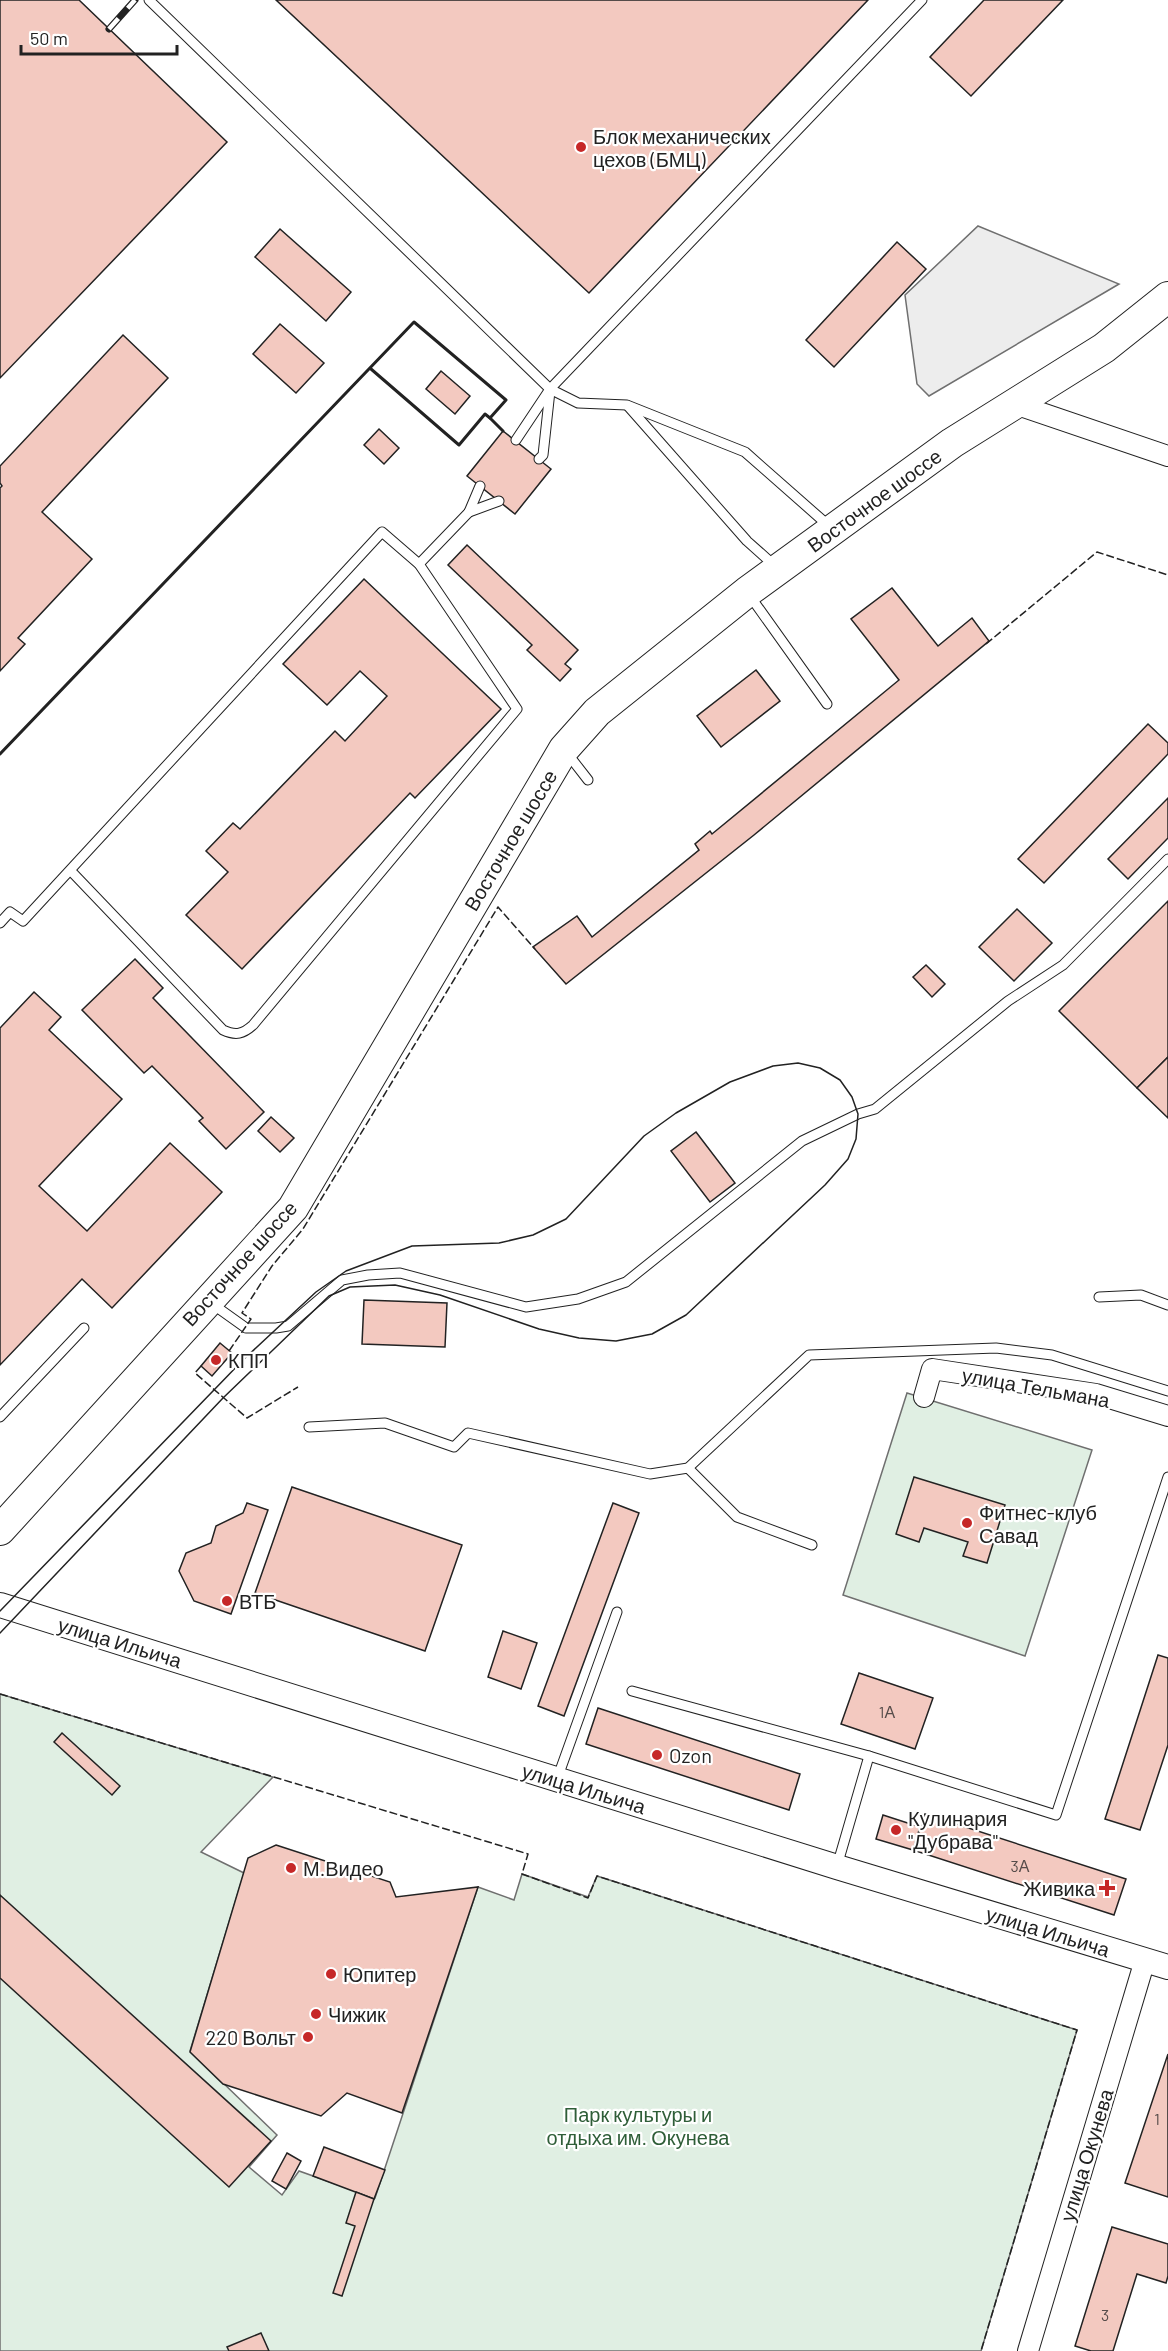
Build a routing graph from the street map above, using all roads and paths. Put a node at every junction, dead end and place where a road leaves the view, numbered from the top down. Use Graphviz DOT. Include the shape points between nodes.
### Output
graph roads {
  1 [pos="149,0"];
  2 [pos="922,0"];
  3 [pos="1168,297"];
  4 [pos="550,389"];
  5 [pos="1015,404"];
  6 [pos="627,405"];
  7 [pos="516,440"];
  8 [pos="1168,456"];
  9 [pos="539,459"];
  10 [pos="480,486"];
  11 [pos="499,501"];
  12 [pos="469,513"];
  13 [pos="833,530"];
  14 [pos="418,564"];
  15 [pos="779,569"];
  16 [pos="747,592"];
  17 [pos="826,704"];
  18 [pos="564,749"];
  19 [pos="588,780"];
  20 [pos="1168,859"];
  21 [pos="70,870"];
  22 [pos="0,923"];
  23 [pos="1099,1297"];
  24 [pos="207,1300"];
  25 [pos="1168,1305"];
  26 [pos="84,1328"];
  27 [pos="1168,1392"];
  28 [pos="924,1397"];
  29 [pos="1168,1416"];
  30 [pos="0,1417"];
  31 [pos="309,1427"];
  32 [pos="688,1468"];
  33 [pos="1168,1477"];
  34 [pos="0,1530"];
  35 [pos="812,1545"];
  36 [pos="0,1605"];
  37 [pos="617,1612"];
  38 [pos="632,1691"];
  39 [pos="869,1756"];
  40 [pos="557,1779"];
  41 [pos="837,1867"];
  42 [pos="1157,1964"];
  43 [pos="1028,2351"];
  1 -- 4 [label="lane"];
  2 -- 4 [label="lane"];
  3 -- 5 [label="main road, Восточное шоссе" via="1104,348"];
  4 -- 6 [label="lane" via="578,403"];
  4 -- 7 [label="lane"];
  4 -- 9 [label="lane" via="543,455"];
  5 -- 8 [label="street"];
  5 -- 13 [label="main road, Восточное шоссе" via="952,443"];
  6 -- 13 [label="lane" via="745,452"];
  6 -- 15 [label="lane" via="747,541"];
  10 -- 12 [label="lane"];
  11 -- 12 [label="lane"];
  12 -- 14 [label="lane"];
  13 -- 15 [label="main road, Восточное шоссе"];
  14 -- 21 [label="lane" via="382,532"];
  14 -- 21 [label="lane" via="517,709 253,1025 237,1035 223,1030"];
  15 -- 16 [label="main road, Восточное шоссе"];
  16 -- 17 [label="lane"];
  16 -- 18 [label="main road, Восточное шоссе" via="597,712"];
  18 -- 19 [label="lane"];
  18 -- 24 [label="main road, Восточное шоссе" via="292,1208"];
  20 -- 24 [label="lane" via="1063,965 1008,1001 875,1109 802,1142 626,1282 578,1299 526,1307 400,1273 368,1275 342,1280 288,1326 264,1329 246,1328"];
  21 -- 22 [label="lane" via="23,921 10,912"];
  23 -- 25 [label="lane" via="1141,1295"];
  24 -- 34 [label="main road, Восточное шоссе"];
  26 -- 30 [label="lane"];
  27 -- 32 [label="lane" via="1052,1355 996,1348 809,1355"];
  28 -- 29 [label="street, улица Тельмана" via="932,1369 1096,1394"];
  31 -- 32 [label="lane" via="385,1423 454,1447 468,1433 650,1474"];
  32 -- 35 [label="lane" via="736,1517"];
  33 -- 39 [label="lane" via="1056,1815"];
  36 -- 40 [label="street, улица Ильича"];
  37 -- 40 [label="lane"];
  38 -- 39 [label="lane"];
  39 -- 41 [label="lane"];
  40 -- 41 [label="street, улица Ильича"];
  41 -- 42 [label="street, улица Ильича"];
  42 -- 43 [label="street, улица Окунева"];
}
